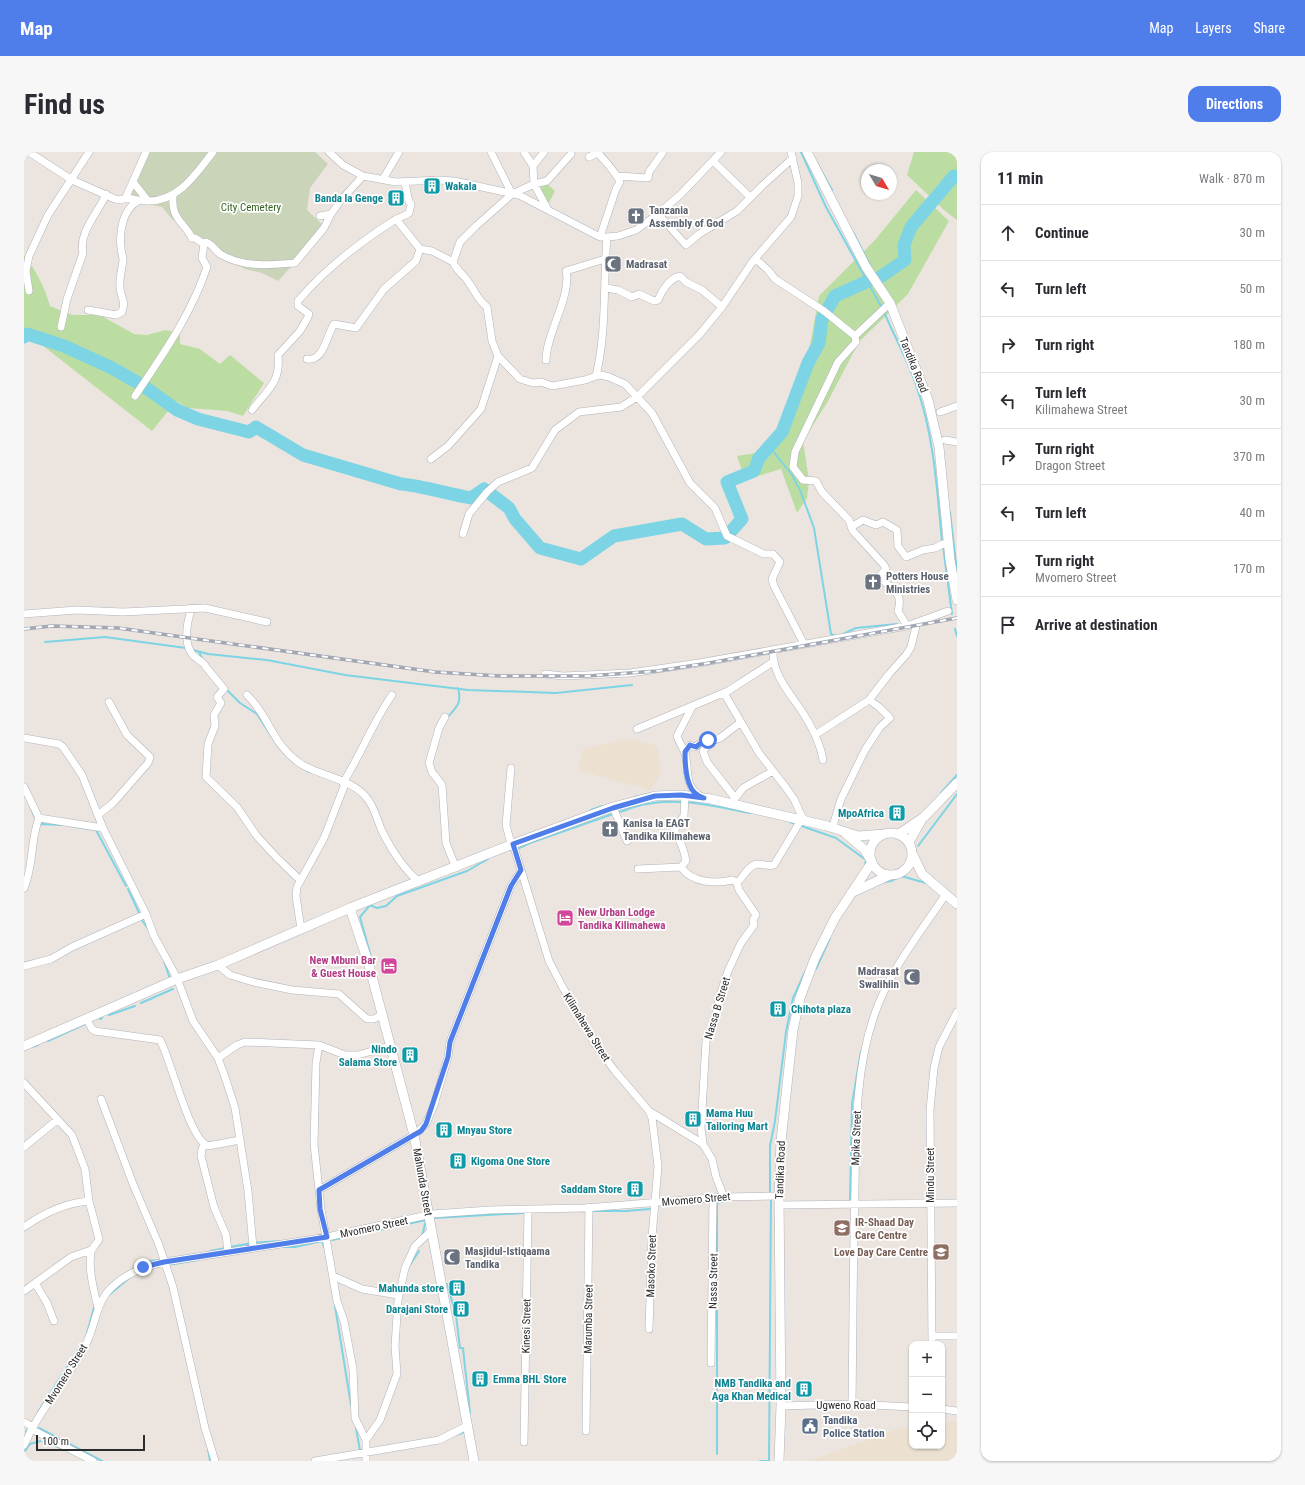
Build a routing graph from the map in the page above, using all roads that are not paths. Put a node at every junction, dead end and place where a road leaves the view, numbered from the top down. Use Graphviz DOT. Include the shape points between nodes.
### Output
graph roads {
  1 [pos="29,152"];
  2 [pos="89,152"];
  3 [pos="146,152"];
  4 [pos="213,152"];
  5 [pos="329,152"];
  6 [pos="399,152"];
  7 [pos="524,152"];
  8 [pos="544,152"];
  9 [pos="598,152"];
  10 [pos="663,152"];
  11 [pos="721,152"];
  12 [pos="807,152"];
  13 [pos="494,153"];
  14 [pos="571,154"];
  15 [pos="792,155"];
  16 [pos="589,157"];
  17 [pos="713,161"];
  18 [pos="533,166"];
  19 [pos="363,176"];
  20 [pos="618,176"];
  21 [pos="383,179"];
  22 [pos="72,180"];
  23 [pos="133,182"];
  24 [pos="406,183"];
  25 [pos="534,184"];
  26 [pos="106,194"];
  27 [pos="512,194"];
  28 [pos="173,196"];
  29 [pos="126,197"];
  30 [pos="750,197"];
  31 [pos="138,200"];
  32 [pos="148,202"];
  33 [pos="547,208"];
  34 [pos="331,214"];
  35 [pos="658,214"];
  36 [pos="320,216"];
  37 [pos="396,219"];
  38 [pos="603,237"];
  39 [pos="204,244"];
  40 [pos="420,249"];
  41 [pos="605,259"];
  42 [pos="752,261"];
  43 [pos="453,262"];
  44 [pos="606,288"];
  45 [pos="29,291"];
  46 [pos="890,303"];
  47 [pos="722,307"];
  48 [pos="88,310"];
  49 [pos="60,327"];
  50 [pos="855,336"];
  51 [pos="498,356"];
  52 [pos="307,359"];
  53 [pos="546,360"];
  54 [pos="596,376"];
  55 [pos="134,396"];
  56 [pos="637,397"];
  57 [pos="957,406"];
  58 [pos="252,410"];
  59 [pos="940,412"];
  60 [pos="945,440"];
  61 [pos="957,442"];
  62 [pos="431,459"];
  63 [pos="851,527"];
  64 [pos="463,534"];
  65 [pos="949,546"];
  66 [pos="953,559"];
  67 [pos="956,589"];
  68 [pos="957,600"];
  69 [pos="192,608"];
  70 [pos="948,612"];
  71 [pos="24,614"];
  72 [pos="267,622"];
  73 [pos="917,622"];
  74 [pos="907,626"];
  75 [pos="804,644"];
  76 [pos="773,650"];
  77 [pos="772,662"];
  78 [pos="545,674"];
  79 [pos="724,693"];
  80 [pos="247,695"];
  81 [pos="392,695"];
  82 [pos="869,700"];
  83 [pos="109,702"];
  84 [pos="692,707"];
  85 [pos="445,717"];
  86 [pos="741,722"];
  87 [pos="637,729"];
  88 [pos="815,735"];
  89 [pos="24,738"];
  90 [pos="712,741"];
  91 [pos="685,752"];
  92 [pos="823,760"];
  93 [pos="511,768"];
  94 [pos="773,771"];
  95 [pos="957,782"];
  96 [pos="343,783"];
  97 [pos="24,786"];
  98 [pos="685,796"];
  99 [pos="704,798"];
  100 [pos="733,801"];
  101 [pos="613,808"];
  102 [pos="98,816"];
  103 [pos="924,816"];
  104 [pos="39,818"];
  105 [pos="804,820"];
  106 [pos="103,828"];
  107 [pos="834,828"];
  108 [pos="845,833"];
  109 [pos="885,834"];
  110 [pos="899,834"];
  111 [pos="627,841"];
  112 [pos="909,842"];
  113 [pos="512,844"];
  114 [pos="912,855"];
  115 [pos="872,861"];
  116 [pos="681,866"];
  117 [pos="456,868"];
  118 [pos="638,869"];
  119 [pos="521,870"];
  120 [pos="922,874"];
  121 [pos="894,875"];
  122 [pos="300,880"];
  123 [pos="419,882"];
  124 [pos="737,883"];
  125 [pos="24,888"];
  126 [pos="852,893"];
  127 [pos="946,894"];
  128 [pos="957,904"];
  129 [pos="350,908"];
  130 [pos="146,914"];
  131 [pos="301,928"];
  132 [pos="218,965"];
  133 [pos="24,966"];
  134 [pos="177,978"];
  135 [pos="957,1012"];
  136 [pos="381,1015"];
  137 [pos="86,1018"];
  138 [pos="319,1045"];
  139 [pos="24,1046"];
  140 [pos="390,1046"];
  141 [pos="218,1058"];
  142 [pos="24,1083"];
  143 [pos="101,1100"];
  144 [pos="649,1111"];
  145 [pos="57,1120"];
  146 [pos="414,1135"];
  147 [pos="240,1140"];
  148 [pos="205,1144"];
  149 [pos="703,1144"];
  150 [pos="24,1147"];
  151 [pos="319,1190"];
  152 [pos="724,1196"];
  153 [pos="713,1198"];
  154 [pos="89,1201"];
  155 [pos="779,1201"];
  156 [pos="656,1203"];
  157 [pos="855,1203"];
  158 [pos="957,1203"];
  159 [pos="931,1204"];
  160 [pos="589,1207"];
  161 [pos="528,1210"];
  162 [pos="429,1215"];
  163 [pos="24,1227"];
  164 [pos="431,1231"];
  165 [pos="327,1237"];
  166 [pos="253,1247"];
  167 [pos="92,1250"];
  168 [pos="228,1251"];
  169 [pos="164,1262"];
  170 [pos="333,1276"];
  171 [pos="35,1283"];
  172 [pos="24,1291"];
  173 [pos="398,1295"];
  174 [pos="98,1308"];
  175 [pos="54,1321"];
  176 [pos="650,1329"];
  177 [pos="957,1336"];
  178 [pos="932,1340"];
  179 [pos="711,1363"];
  180 [pos="852,1404"];
  181 [pos="781,1406"];
  182 [pos="909,1407"];
  183 [pos="945,1409"];
  184 [pos="957,1411"];
  185 [pos="24,1422"];
  186 [pos="467,1426"];
  187 [pos="32,1428"];
  188 [pos="586,1431"];
  189 [pos="366,1440"];
  190 [pos="524,1442"];
  191 [pos="24,1445"];
  192 [pos="365,1452"];
  193 [pos="93,1461"];
  194 [pos="215,1461"];
  195 [pos="315,1461"];
  196 [pos="366,1461"];
  197 [pos="474,1461"];
  198 [pos="779,1461"];
  1 -- 22 [label="street"];
  2 -- 22 [label="street"];
  3 -- 23 [label="street"];
  4 -- 28 [label="street" via="185,186"];
  5 -- 19 [label="street" via="342,165"];
  6 -- 21 [label="street"];
  7 -- 18 [label="street"];
  8 -- 18 [label="street"];
  9 -- 16 [label="street"];
  9 -- 20 [label="street"];
  10 -- 20 [label="street" via="648,178"];
  11 -- 17 [label="street"];
  12 -- 46 [label="street, Tandika Road" via="866,267"];
  13 -- 27 [label="street"];
  14 -- 25 [label="street" via="547,181"];
  15 -- 30 [label="street"];
  15 -- 42 [label="street" via="798,183 795,208 785,225"];
  17 -- 30 [label="street"];
  17 -- 35 [label="street"];
  18 -- 25 [label="street"];
  19 -- 21 [label="street"];
  19 -- 34 [label="street"];
  20 -- 38 [label="street" via="620,182"];
  21 -- 24 [label="street"];
  22 -- 26 [label="street"];
  22 -- 45 [label="street" via="48,215 29,256 26,271"];
  23 -- 29 [label="street"];
  23 -- 32 [label="street"];
  24 -- 27 [label="street" via="454,181"];
  24 -- 37 [label="street" via="408,202 411,204 410,213"];
  25 -- 27 [label="street"];
  25 -- 33 [label="street"];
  26 -- 29 [label="street" via="120,200"];
  26 -- 49 [label="street" via="87,230 81,248 83,253"];
  27 -- 33 [label="street"];
  27 -- 43 [label="street" via="460,242"];
  28 -- 32 [label="street"];
  28 -- 39 [label="street" via="172,206 177,220 192,238"];
  29 -- 31 [label="street"];
  30 -- 35 [label="street" via="737,211 686,245 675,236"];
  31 -- 32 [label="street"];
  31 -- 48 [label="street" via="131,204 122,226 120,288 125,304 122,312 116,315"];
  33 -- 38 [label="street"];
  34 -- 36 [label="street"];
  34 -- 39 [label="street" via="324,228 295,263 263,266 240,263 219,253 209,243"];
  35 -- 38 [label="street" via="636,230 618,236"];
  37 -- 40 [label="street"];
  37 -- 58 [label="street" via="346,255 298,300 298,306 309,314 308,317 300,331 278,356 280,369 277,379"];
  38 -- 41 [label="street"];
  39 -- 55 [label="street" via="202,258 207,267 192,304 166,350"];
  40 -- 43 [label="street" via="432,251"];
  40 -- 52 [label="street" via="416,261 384,289 356,328 334,324 320,352 314,358"];
  41 -- 44 [label="street"];
  41 -- 53 [label="street" via="566,271 564,293"];
  42 -- 47 [label="street"];
  42 -- 50 [label="street" via="758,262 775,279"];
  43 -- 51 [label="street" via="477,298 487,307 492,341"];
  44 -- 47 [label="street" via="618,290 632,297 638,294 654,301 658,300 668,284 680,276"];
  44 -- 54 [label="street" via="601,355"];
  46 -- 50 [label="street"];
  46 -- 65 [label="street, Tandika Road" via="928,400 939,447"];
  47 -- 56 [label="street" via="700,334"];
  50 -- 63 [label="street" via="856,342 838,362 793,459 793,466 800,478 807,482 816,481 835,507 849,520"];
  51 -- 54 [label="street" via="520,379 532,383 541,382 552,386"];
  51 -- 62 [label="street" via="481,409 448,446"];
  54 -- 56 [label="street" via="601,375 625,384"];
  56 -- 64 [label="street" via="621,407 579,412 555,430 532,468 498,482 488,492 469,514"];
  56 -- 75 [label="street" via="655,418 690,483 715,508 727,536 778,558 780,562 772,579 774,586"];
  57 -- 59 [label="street"];
  60 -- 61 [label="street"];
  63 -- 65 [label="street" via="863,520 876,525 883,522 890,524 897,530 898,546 906,557 943,544"];
  63 -- 74 [label="street" via="886,567 880,575 899,596 898,611"];
  65 -- 66 [label="street, Tandika Road"];
  66 -- 67 [label="street, Tandika Road"];
  67 -- 68 [label="street, Tandika Road"];
  69 -- 71 [label="street" via="123,612 77,610"];
  69 -- 72 [label="street" via="221,611"];
  69 -- 122 [label="street" via="187,623 189,648 192,654 204,662 224,689 217,697 221,702 214,715 215,726 208,744 206,777 234,803 256,834"];
  70 -- 73 [label="street"];
  73 -- 74 [label="street"];
  73 -- 82 [label="street" via="906,656"];
  74 -- 75 [label="street"];
  75 -- 76 [label="street"];
  76 -- 77 [label="street"];
  76 -- 78 [label="street" via="630,673 563,676"];
  77 -- 79 [label="street"];
  77 -- 88 [label="street" via="782,683"];
  79 -- 84 [label="street"];
  79 -- 86 [label="street"];
  80 -- 96 [label="street" via="261,712 277,742 291,756 302,765"];
  81 -- 96 [label="street"];
  82 -- 88 [label="street"];
  82 -- 107 [label="street" via="890,718 880,727 865,750 841,799"];
  83 -- 102 [label="street" via="126,735 150,757 148,763 113,803"];
  84 -- 87 [label="street"];
  84 -- 91 [label="street" via="677,736"];
  85 -- 117 [label="street" via="439,728 429,763 442,785 446,843"];
  86 -- 90 [label="street"];
  86 -- 94 [label="street"];
  88 -- 92 [label="street"];
  89 -- 102 [label="street" via="59,744 63,747 82,775"];
  90 -- 91 [label="street" via="702,742 696,747 690,745"];
  90 -- 100 [label="street" via="703,751 705,757"];
  91 -- 99 [label="street" via="686,769 692,789 695,794"];
  93 -- 113 [label="street, Kilimahewa Street" via="506,825"];
  94 -- 100 [label="street" via="743,788"];
  94 -- 105 [label="street" via="794,799"];
  95 -- 103 [label="street"];
  96 -- 122 [label="street" via="345,784 324,838"];
  96 -- 123 [label="street" via="355,787 367,798 392,850 406,870"];
  97 -- 104 [label="street"];
  98 -- 99 [label="street"];
  98 -- 101 [label="street" via="655,796"];
  98 -- 116 [label="street" via="684,816 674,831 680,840 686,861"];
  99 -- 100 [label="street"];
  100 -- 105 [label="street"];
  101 -- 111 [label="street"];
  101 -- 113 [label="street"];
  102 -- 106 [label="street"];
  103 -- 110 [label="street"];
  103 -- 112 [label="street"];
  104 -- 106 [label="street"];
  104 -- 125 [label="street"];
  105 -- 107 [label="street"];
  105 -- 124 [label="street" via="774,865 753,866"];
  106 -- 130 [label="street"];
  107 -- 108 [label="street"];
  108 -- 109 [label="street" via="865,836"];
  108 -- 115 [label="street" via="864,849"];
  109 -- 110 [label="street"];
  109 -- 115 [label="street" via="873,844 870,852"];
  110 -- 112 [label="street"];
  112 -- 114 [label="street"];
  113 -- 117 [label="street"];
  113 -- 119 [label="street, Kilimahewa Street"];
  114 -- 120 [label="street"];
  114 -- 121 [label="street" via="911,863 906,870"];
  115 -- 121 [label="street" via="879,871"];
  115 -- 126 [label="street, Tandika Road"];
  116 -- 118 [label="street"];
  116 -- 124 [label="street" via="686,874 704,881 722,883 732,880"];
  117 -- 123 [label="street"];
  119 -- 144 [label="street, Kilimahewa Street" via="549,961 562,986 595,1044"];
  119 -- 146 [label="street" via="511,886 450,1042 448,1057 426,1124"];
  120 -- 121 [label="street" via="910,872"];
  120 -- 127 [label="street"];
  121 -- 126 [label="street"];
  122 -- 131 [label="street" via="296,896"];
  123 -- 129 [label="street"];
  124 -- 149 [label="street, Nassa B Street" via="739,890 756,913 753,920 755,923 741,943 728,971 714,1026 706,1041 701,1134"];
  126 -- 155 [label="street, Tandika Road" via="835,918 814,958 800,998 784,1102"];
  127 -- 128 [label="street"];
  127 -- 157 [label="street, Mpika Street" via="902,960 874,1016 865,1048 858,1096"];
  129 -- 131 [label="street"];
  129 -- 136 [label="street, Mahunda Street" via="369,965"];
  130 -- 133 [label="street" via="72,946 51,959"];
  130 -- 134 [label="street" via="154,936"];
  131 -- 132 [label="street"];
  132 -- 134 [label="street"];
  132 -- 136 [label="street" via="230,975 253,982 292,990 339,994 367,1019"];
  134 -- 137 [label="street"];
  134 -- 141 [label="street" via="196,1027"];
  135 -- 159 [label="street, Mindu Street" via="939,1047 934,1068 930,1110"];
  136 -- 140 [label="street, Mahunda Street"];
  137 -- 139 [label="street"];
  137 -- 148 [label="street" via="96,1031 160,1040 165,1048 173,1080 196,1132"];
  138 -- 140 [label="street" via="345,1056"];
  138 -- 141 [label="street" via="245,1042"];
  138 -- 151 [label="street" via="316,1063 314,1144"];
  140 -- 146 [label="street, Mahunda Street"];
  141 -- 147 [label="street" via="235,1108"];
  142 -- 145 [label="street"];
  143 -- 169 [label="street"];
  144 -- 149 [label="street"];
  144 -- 156 [label="street, Kilimahewa Street" via="658,1166"];
  145 -- 150 [label="street"];
  145 -- 154 [label="street" via="72,1135 81,1157"];
  146 -- 151 [label="street"];
  146 -- 162 [label="street, Mahunda Street"];
  147 -- 148 [label="street" via="208,1146"];
  147 -- 166 [label="street"];
  148 -- 168 [label="street" via="201,1156 214,1207 226,1235"];
  149 -- 152 [label="street" via="712,1159"];
  151 -- 165 [label="street" via="320,1209"];
  152 -- 153 [label="street, Mvomero Street"];
  152 -- 155 [label="street, Mvomero Street"];
  153 -- 156 [label="street, Mvomero Street"];
  153 -- 179 [label="street, Nassa Street"];
  154 -- 163 [label="street" via="76,1202 52,1210"];
  154 -- 167 [label="street" via="99,1238"];
  155 -- 157 [label="street, Mvomero Street" via="809,1206"];
  155 -- 181 [label="street, Tandika Road"];
  156 -- 160 [label="street, Mvomero Street"];
  156 -- 176 [label="street, Masoko Street" via="652,1237"];
  157 -- 159 [label="street, Mvomero Street"];
  157 -- 180 [label="street, Mpika Street"];
  158 -- 159 [label="street, Mvomero Street"];
  159 -- 178 [label="street, Mindu Street"];
  160 -- 161 [label="street, Mvomero Street"];
  160 -- 188 [label="street, Marumba Street"];
  161 -- 162 [label="street, Mvomero Street"];
  161 -- 190 [label="street, Kinesi Street"];
  162 -- 164 [label="street, Mahunda Street"];
  162 -- 165 [label="street, Mvomero Street"];
  164 -- 173 [label="street" via="415,1246 404,1268"];
  164 -- 186 [label="street, Mahunda Street"];
  165 -- 166 [label="street, Mvomero Street"];
  165 -- 170 [label="street"];
  166 -- 168 [label="street, Mvomero Street"];
  167 -- 171 [label="street" via="71,1257"];
  167 -- 174 [label="street" via="92,1279"];
  168 -- 169 [label="street, Mvomero Street"];
  169 -- 174 [label="street, Mvomero Street" via="133,1271 111,1288"];
  169 -- 194 [label="street"];
  170 -- 173 [label="street" via="362,1289"];
  170 -- 189 [label="street" via="353,1369 355,1418"];
  171 -- 172 [label="street"];
  171 -- 175 [label="street"];
  173 -- 189 [label="street" via="395,1346 397,1374 380,1420"];
  174 -- 187 [label="street, Mvomero Street" via="85,1345"];
  177 -- 178 [label="street"];
  180 -- 181 [label="street, Ugweno Road"];
  180 -- 182 [label="street, Ugweno Road"];
  181 -- 198 [label="street, Tandika Road"];
  183 -- 184 [label="street"];
  185 -- 187 [label="street"];
  186 -- 192 [label="street" via="439,1440"];
  186 -- 197 [label="street, Mahunda Street"];
  187 -- 191 [label="street, Mvomero Street"];
  187 -- 193 [label="street"];
  189 -- 192 [label="street"];
  192 -- 195 [label="street"];
  192 -- 196 [label="street"];
}
